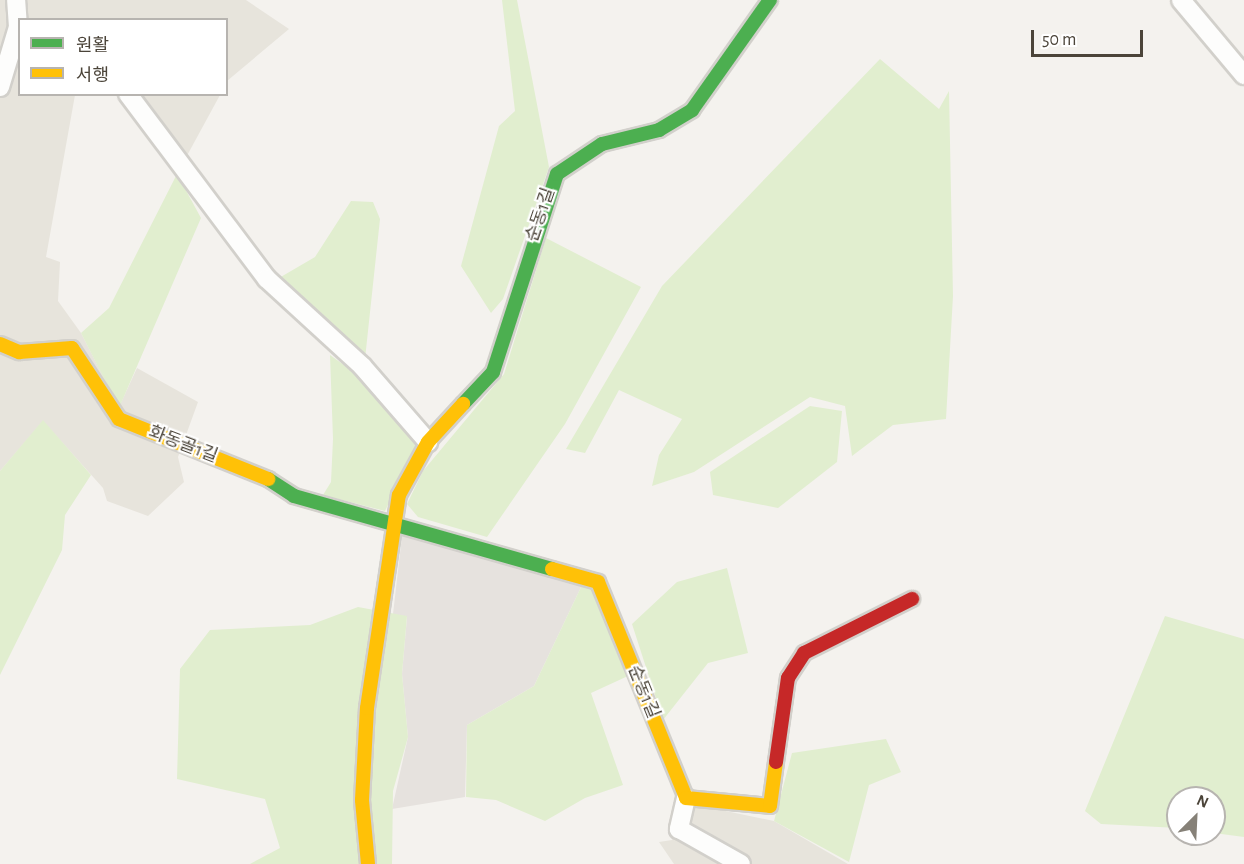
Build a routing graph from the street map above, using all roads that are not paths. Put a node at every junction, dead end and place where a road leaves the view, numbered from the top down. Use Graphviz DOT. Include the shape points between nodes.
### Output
graph roads {
  1 [pos="16,0"];
  2 [pos="770,0"];
  3 [pos="1181,0"];
  4 [pos="18,18"];
  5 [pos="18,28"];
  6 [pos="5,42"];
  7 [pos="1244,75"];
  8 [pos="0,87"];
  9 [pos="130,96"];
  10 [pos="0,344"];
  11 [pos="428,442"];
  12 [pos="395,522"];
  13 [pos="912,599"];
  14 [pos="686,798"];
  15 [pos="368,864"];
  16 [pos="741,864"];
  1 -- 4 [label="street"];
  2 -- 11 [label="street, 순동1길" via="692,110 659,130 602,144 556,174 493,372"];
  3 -- 7 [label="street"];
  5 -- 6 [label="street"];
  6 -- 8 [label="street"];
  9 -- 11 [label="street" via="267,279 362,366"];
  10 -- 12 [label="street, 화동골1길" via="19,352 72,348 119,419 264,476 331,510"];
  11 -- 12 [label="street, 순동1길" via="399,495"];
  12 -- 14 [label="street, 순동1길" via="598,582"];
  12 -- 15 [label="street, 순동1길" via="367,708 362,800"];
  13 -- 14 [label="street" via="804,653 788,678 770,806"];
  14 -- 16 [label="street" via="679,829"];
}
